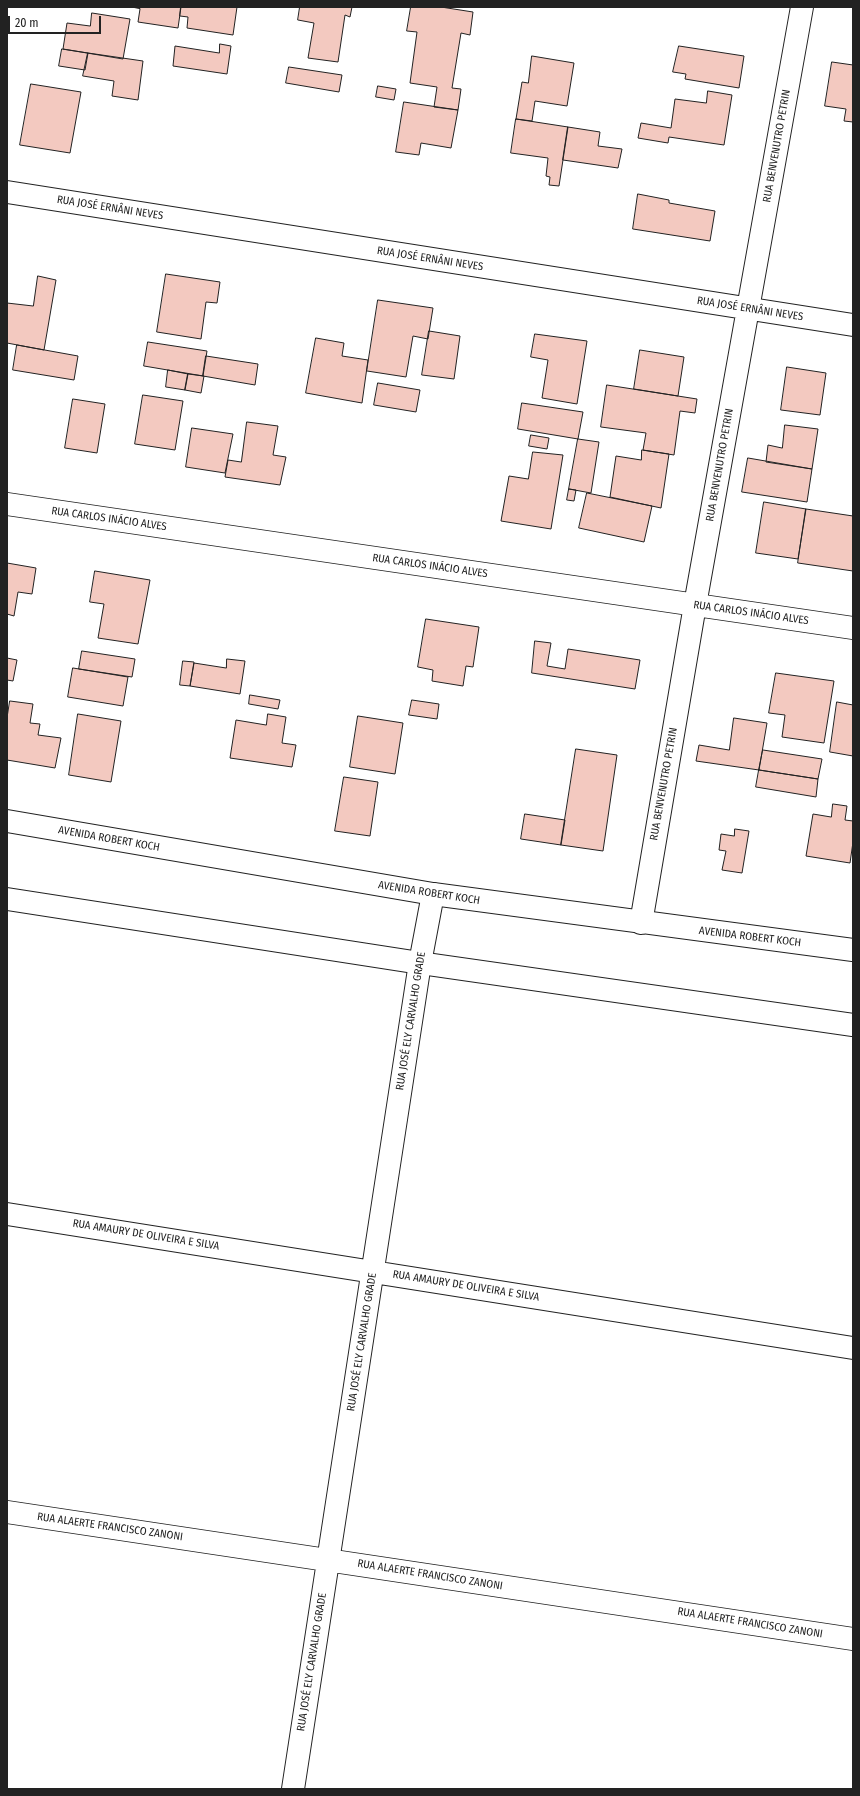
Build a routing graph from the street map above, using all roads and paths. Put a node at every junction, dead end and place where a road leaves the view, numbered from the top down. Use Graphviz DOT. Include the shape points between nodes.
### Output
graph roads {
  1 [pos="802,7"];
  2 [pos="7,192"];
  3 [pos="748,309"];
  4 [pos="853,325"];
  5 [pos="7,504"];
  6 [pos="695,605"];
  7 [pos="853,628"];
  8 [pos="7,821"];
  9 [pos="433,894"];
  10 [pos="7,899"];
  11 [pos="641,923"];
  12 [pos="853,950"];
  13 [pos="420,963"];
  14 [pos="853,1025"];
  15 [pos="7,1214"];
  16 [pos="372,1271"];
  17 [pos="853,1348"];
  18 [pos="7,1512"];
  19 [pos="328,1560"];
  20 [pos="853,1639"];
  21 [pos="293,1789"];
  1 -- 3 [label="street, RUA BENVENUTRO PETRIN"];
  2 -- 3 [label="street, RUA JOSÉ ERNÂNI NEVES"];
  3 -- 4 [label="street, RUA JOSÉ ERNÂNI NEVES"];
  3 -- 6 [label="street, RUA BENVENUTRO PETRIN"];
  5 -- 6 [label="street, RUA CARLOS INÁCIO ALVES"];
  6 -- 7 [label="street, RUA CARLOS INÁCIO ALVES"];
  6 -- 11 [label="street, RUA BENVENUTRO PETRIN"];
  8 -- 9 [label="street, AVENIDA ROBERT KOCH"];
  9 -- 11 [label="street, AVENIDA ROBERT KOCH"];
  9 -- 13 [label="street, RUA JOSÉ ELY CARVALHO GRADE"];
  10 -- 13 [label="street"];
  11 -- 12 [label="street, AVENIDA ROBERT KOCH"];
  13 -- 14 [label="street"];
  13 -- 16 [label="street, RUA JOSÉ ELY CARVALHO GRADE"];
  15 -- 16 [label="street, RUA AMAURY DE OLIVEIRA E SILVA"];
  16 -- 17 [label="street, RUA AMAURY DE OLIVEIRA E SILVA"];
  16 -- 19 [label="street, RUA JOSÉ ELY CARVALHO GRADE"];
  18 -- 19 [label="street, RUA ALAERTE FRANCISCO ZANONI"];
  19 -- 20 [label="street, RUA ALAERTE FRANCISCO ZANONI"];
  19 -- 21 [label="street, RUA JOSÉ ELY CARVALHO GRADE"];
}
